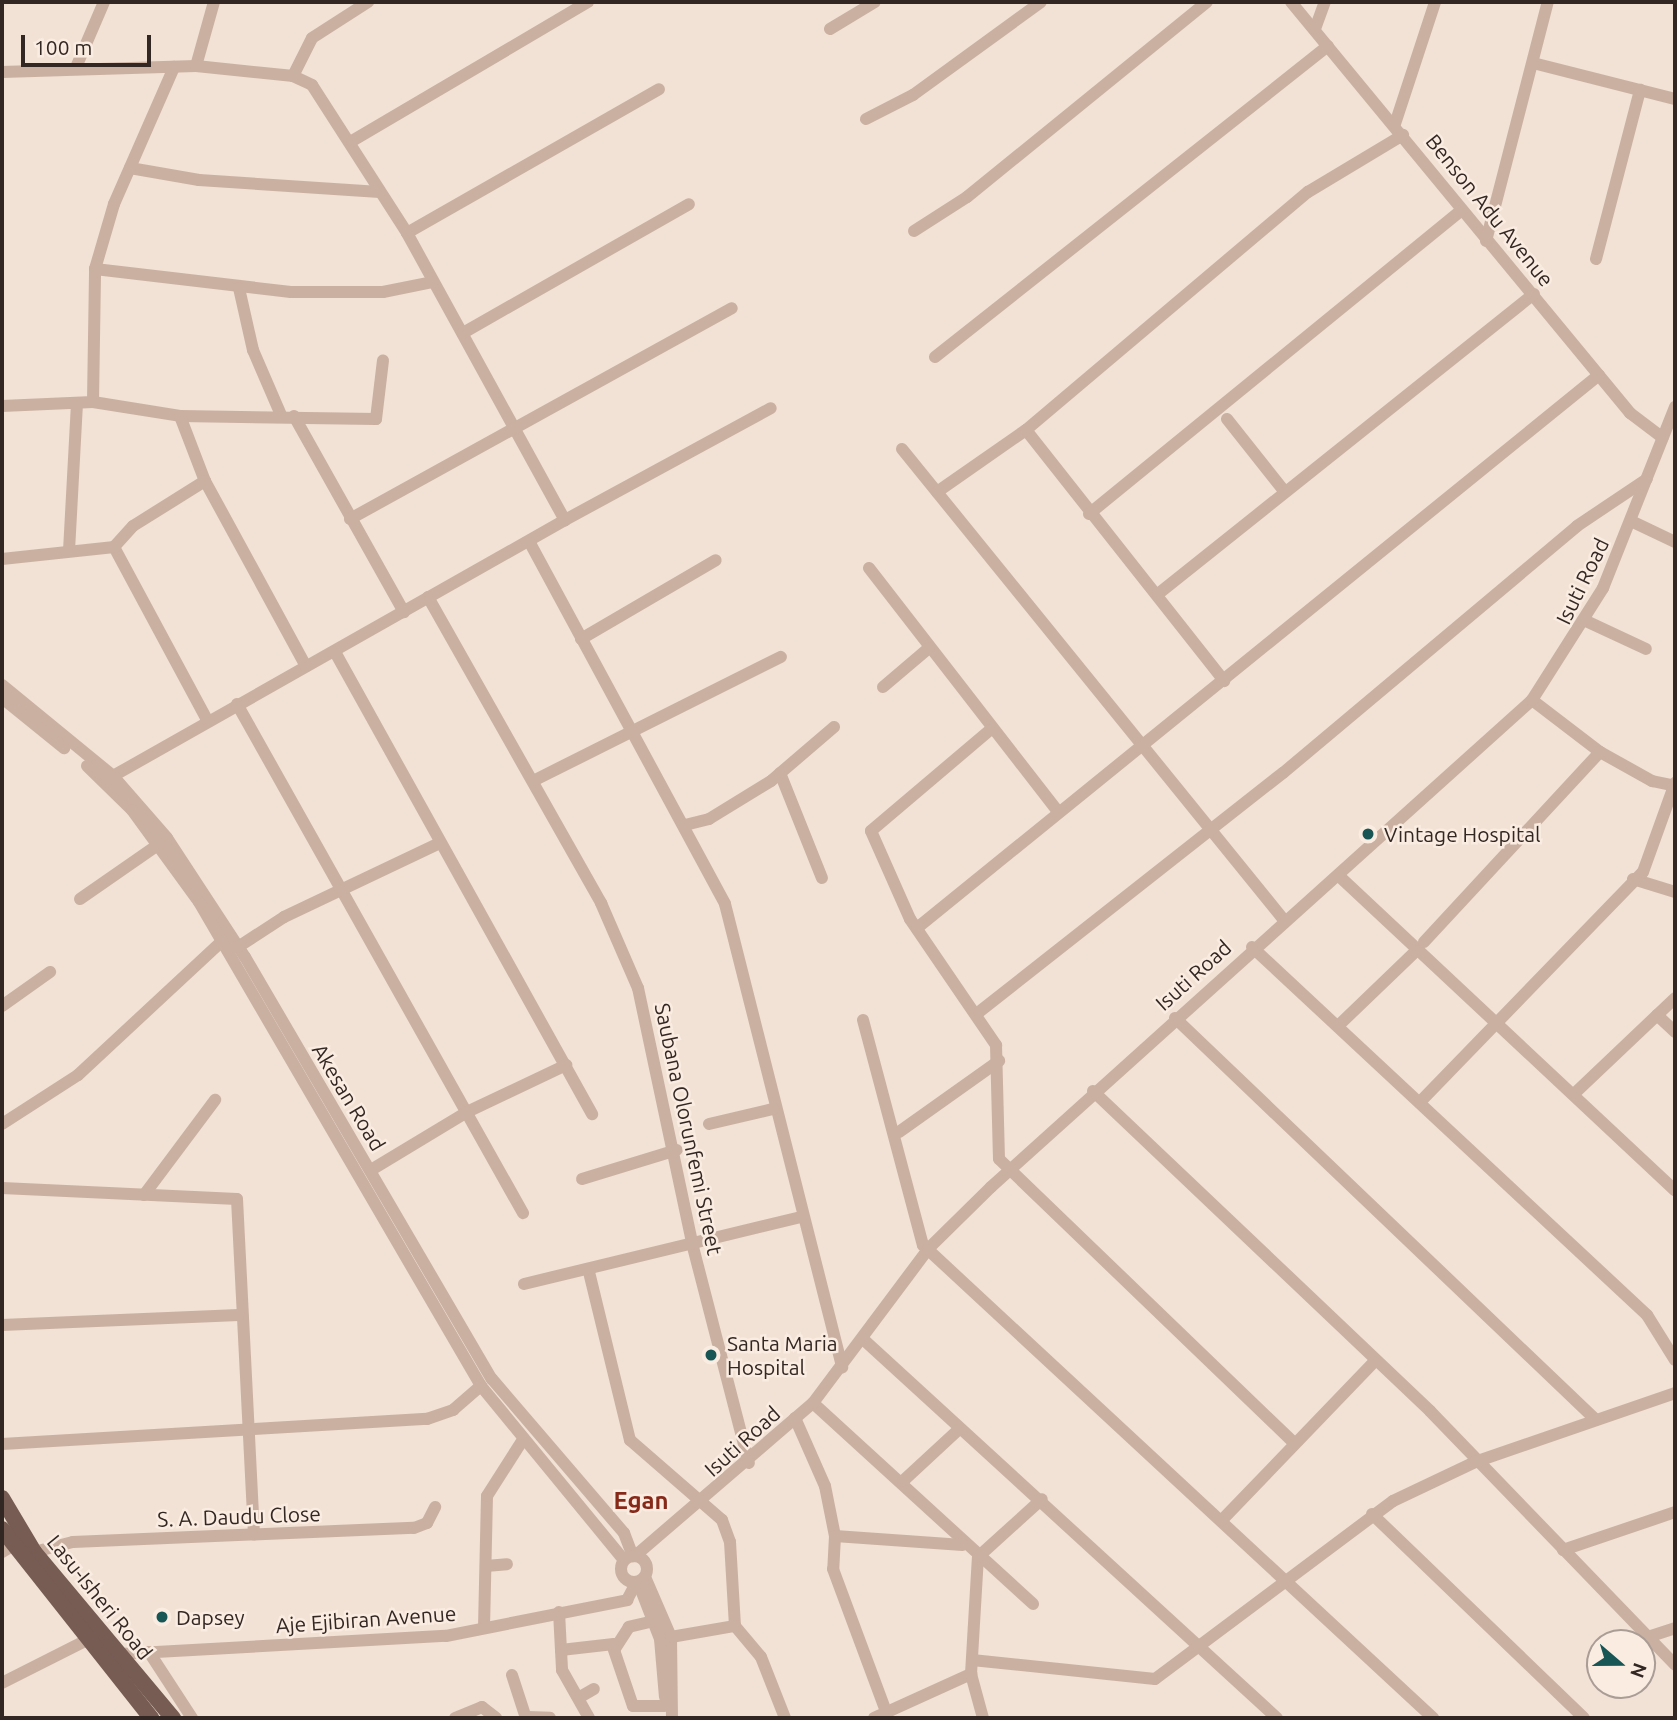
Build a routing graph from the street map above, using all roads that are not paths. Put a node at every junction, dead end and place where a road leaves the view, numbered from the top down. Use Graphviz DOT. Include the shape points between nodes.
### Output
graph roads {
  1 [pos="104,2"];
  2 [pos="214,2"];
  3 [pos="368,2"];
  4 [pos="588,2"];
  5 [pos="875,2"];
  6 [pos="1041,2"];
  7 [pos="1207,2"];
  8 [pos="1291,2"];
  9 [pos="1325,2"];
  10 [pos="1435,2"];
  11 [pos="1548,2"];
  12 [pos="830,29"];
  13 [pos="1315,29"];
  14 [pos="1328,46"];
  15 [pos="1533,63"];
  16 [pos="77,65"];
  17 [pos="196,66"];
  18 [pos="174,67"];
  19 [pos="2,72"];
  20 [pos="293,76"];
  21 [pos="659,89"];
  22 [pos="1640,90"];
  23 [pos="1675,99"];
  24 [pos="866,119"];
  25 [pos="1399,129"];
  26 [pos="352,141"];
  27 [pos="130,168"];
  28 [pos="380,192"];
  29 [pos="689,204"];
  30 [pos="1462,210"];
  31 [pos="914,231"];
  32 [pos="407,233"];
  33 [pos="1486,241"];
  34 [pos="1596,259"];
  35 [pos="94,269"];
  36 [pos="432,282"];
  37 [pos="239,288"];
  38 [pos="1534,294"];
  39 [pos="732,308"];
  40 [pos="463,333"];
  41 [pos="935,357"];
  42 [pos="383,360"];
  43 [pos="1598,375"];
  44 [pos="93,402"];
  45 [pos="77,404"];
  46 [pos="2,406"];
  47 [pos="1675,407"];
  48 [pos="771,408"];
  49 [pos="180,415"];
  50 [pos="281,415"];
  51 [pos="294,416"];
  52 [pos="1227,419"];
  53 [pos="515,429"];
  54 [pos="1027,430"];
  55 [pos="1668,433"];
  56 [pos="902,449"];
  57 [pos="1647,479"];
  58 [pos="205,481"];
  59 [pos="1284,491"];
  60 [pos="937,492"];
  61 [pos="1089,514"];
  62 [pos="350,519"];
  63 [pos="565,520"];
  64 [pos="1631,521"];
  65 [pos="1675,542"];
  66 [pos="530,543"];
  67 [pos="114,547"];
  68 [pos="69,551"];
  69 [pos="2,559"];
  70 [pos="716,561"];
  71 [pos="869,568"];
  72 [pos="1158,594"];
  73 [pos="428,597"];
  74 [pos="404,612"];
  75 [pos="1586,621"];
  76 [pos="581,639"];
  77 [pos="929,649"];
  78 [pos="1646,649"];
  79 [pos="335,652"];
  80 [pos="781,657"];
  81 [pos="306,666"];
  82 [pos="1224,681"];
  83 [pos="2,685"];
  84 [pos="883,687"];
  85 [pos="2,698"];
  86 [pos="1532,700"];
  87 [pos="237,704"];
  88 [pos="207,720"];
  89 [pos="834,727"];
  90 [pos="990,730"];
  91 [pos="634,731"];
  92 [pos="1141,748"];
  93 [pos="1600,752"];
  94 [pos="780,773"];
  95 [pos="113,776"];
  96 [pos="535,780"];
  97 [pos="1675,785"];
  98 [pos="1057,810"];
  99 [pos="685,825"];
  100 [pos="1210,831"];
  101 [pos="440,843"];
  102 [pos="159,844"];
  103 [pos="1339,876"];
  104 [pos="822,878"];
  105 [pos="1633,880"];
  106 [pos="339,889"];
  107 [pos="1675,892"];
  108 [pos="80,899"];
  109 [pos="1283,920"];
  110 [pos="917,928"];
  111 [pos="222,941"];
  112 [pos="1420,946"];
  113 [pos="238,947"];
  114 [pos="1252,947"];
  115 [pos="50,972"];
  116 [pos="1675,998"];
  117 [pos="2,1006"];
  118 [pos="979,1012"];
  119 [pos="1657,1015"];
  120 [pos="1175,1018"];
  121 [pos="863,1020"];
  122 [pos="1495,1020"];
  123 [pos="1339,1025"];
  124 [pos="1675,1032"];
  125 [pos="999,1061"];
  126 [pos="566,1065"];
  127 [pos="1093,1091"];
  128 [pos="1575,1093"];
  129 [pos="215,1100"];
  130 [pos="1420,1102"];
  131 [pos="774,1109"];
  132 [pos="467,1112"];
  133 [pos="592,1114"];
  134 [pos="2,1124"];
  135 [pos="709,1124"];
  136 [pos="899,1132"];
  137 [pos="677,1150"];
  138 [pos="371,1170"];
  139 [pos="1008,1171"];
  140 [pos="582,1179"];
  141 [pos="2,1188"];
  142 [pos="1675,1190"];
  143 [pos="144,1195"];
  144 [pos="523,1213"];
  145 [pos="801,1217"];
  146 [pos="693,1247"];
  147 [pos="928,1250"];
  148 [pos="589,1272"];
  149 [pos="524,1283"];
  150 [pos="240,1315"];
  151 [pos="2,1325"];
  152 [pos="864,1340"];
  153 [pos="1675,1360"];
  154 [pos="1374,1362"];
  155 [pos="842,1367"];
  156 [pos="481,1386"];
  157 [pos="1675,1393"];
  158 [pos="813,1403"];
  159 [pos="795,1418"];
  160 [pos="1596,1420"];
  161 [pos="248,1429"];
  162 [pos="956,1432"];
  163 [pos="522,1441"];
  164 [pos="1293,1442"];
  165 [pos="2,1444"];
  166 [pos="1475,1462"];
  167 [pos="749,1463"];
  168 [pos="903,1480"];
  169 [pos="2,1498"];
  170 [pos="1042,1499"];
  171 [pos="704,1501"];
  172 [pos="435,1507"];
  173 [pos="1675,1512"];
  174 [pos="1372,1514"];
  175 [pos="1222,1520"];
  176 [pos="2,1529"];
  177 [pos="624,1532"];
  178 [pos="254,1535"];
  179 [pos="835,1536"];
  180 [pos="614,1542"];
  181 [pos="963,1545"];
  182 [pos="7,1549"];
  183 [pos="1563,1550"];
  184 [pos="34,1552"];
  185 [pos="978,1557"];
  186 [pos="634,1558"];
  187 [pos="507,1564"];
  188 [pos="486,1566"];
  189 [pos="637,1581"];
  190 [pos="1286,1583"];
  191 [pos="650,1597"];
  192 [pos="1034,1604"];
  193 [pos="559,1612"];
  194 [pos="654,1621"];
  195 [pos="735,1626"];
  196 [pos="484,1628"];
  197 [pos="1675,1628"];
  198 [pos="1644,1629"];
  199 [pos="1656,1634"];
  200 [pos="671,1637"];
  201 [pos="88,1640"];
  202 [pos="1656,1642"];
  203 [pos="614,1644"];
  204 [pos="1195,1645"];
  205 [pos="561,1650"];
  206 [pos="149,1653"];
  207 [pos="120,1654"];
  208 [pos="972,1660"];
  209 [pos="1675,1665"];
  210 [pos="971,1674"];
  211 [pos="512,1675"];
  212 [pos="2,1683"];
  213 [pos="594,1689"];
  214 [pos="580,1697"];
  215 [pos="664,1712"];
  216 [pos="881,1716"];
  217 [pos="151,1718"];
  218 [pos="173,1718"];
  219 [pos="192,1718"];
  220 [pos="456,1718"];
  221 [pos="496,1718"];
  222 [pos="526,1718"];
  223 [pos="550,1718"];
  224 [pos="589,1718"];
  225 [pos="672,1718"];
  226 [pos="785,1718"];
  227 [pos="984,1718"];
  228 [pos="1277,1718"];
  229 [pos="1433,1718"];
  230 [pos="1584,1718"];
  1 -- 16 [label="street"];
  2 -- 17 [label="street"];
  3 -- 20 [label="street" via="312,38"];
  4 -- 26 [label="street"];
  5 -- 12 [label="street"];
  6 -- 24 [label="street" via="913,94"];
  7 -- 31 [label="street" via="967,197"];
  8 -- 13 [label="street, Benson Adu Avenue"];
  9 -- 13 [label="street"];
  10 -- 25 [label="street"];
  11 -- 15 [label="street"];
  13 -- 14 [label="street, Benson Adu Avenue"];
  14 -- 25 [label="street, Benson Adu Avenue"];
  14 -- 41 [label="street"];
  15 -- 22 [label="street"];
  15 -- 33 [label="street"];
  16 -- 18 [label="street"];
  16 -- 19 [label="street"];
  17 -- 18 [label="street"];
  17 -- 20 [label="street"];
  18 -- 27 [label="street"];
  20 -- 26 [label="street" via="320,91"];
  21 -- 32 [label="street"];
  22 -- 23 [label="street"];
  22 -- 34 [label="street"];
  25 -- 30 [label="street, Benson Adu Avenue"];
  25 -- 54 [label="street" via="1308,192"];
  26 -- 28 [label="street"];
  27 -- 28 [label="street" via="199,180"];
  27 -- 35 [label="street"];
  28 -- 32 [label="street"];
  29 -- 40 [label="street"];
  30 -- 33 [label="street, Benson Adu Avenue"];
  30 -- 61 [label="street"];
  32 -- 36 [label="street"];
  33 -- 38 [label="street, Benson Adu Avenue"];
  35 -- 37 [label="street"];
  35 -- 44 [label="street"];
  36 -- 37 [label="street" via="383,292"];
  36 -- 40 [label="street"];
  37 -- 50 [label="street" via="253,350"];
  38 -- 43 [label="street, Benson Adu Avenue"];
  38 -- 59 [label="street"];
  39 -- 53 [label="street"];
  40 -- 53 [label="street"];
  42 -- 51 [label="street" via="378,418"];
  43 -- 55 [label="street, Benson Adu Avenue" via="1646,429"];
  43 -- 82 [label="street"];
  44 -- 45 [label="street"];
  44 -- 49 [label="street"];
  45 -- 46 [label="street"];
  45 -- 68 [label="street"];
  47 -- 55 [label="street, Isuti Road"];
  48 -- 63 [label="street"];
  49 -- 50 [label="street"];
  49 -- 58 [label="street"];
  50 -- 51 [label="street"];
  51 -- 62 [label="street"];
  52 -- 59 [label="street"];
  53 -- 62 [label="street"];
  53 -- 63 [label="street"];
  54 -- 60 [label="street"];
  54 -- 61 [label="street"];
  55 -- 57 [label="street, Isuti Road"];
  56 -- 60 [label="street"];
  57 -- 64 [label="street, Isuti Road"];
  57 -- 100 [label="street" via="1577,526 1471,621"];
  58 -- 67 [label="street" via="133,526"];
  58 -- 81 [label="street"];
  59 -- 72 [label="street"];
  60 -- 92 [label="street"];
  61 -- 72 [label="street"];
  62 -- 74 [label="street"];
  63 -- 66 [label="street"];
  64 -- 65 [label="street"];
  64 -- 75 [label="street, Isuti Road"];
  66 -- 73 [label="street"];
  66 -- 76 [label="street"];
  67 -- 68 [label="street"];
  67 -- 88 [label="street"];
  68 -- 69 [label="street"];
  70 -- 76 [label="street"];
  71 -- 77 [label="street"];
  72 -- 82 [label="street"];
  73 -- 74 [label="street"];
  73 -- 96 [label="street, Saubana Olorunfemi Street"];
  74 -- 79 [label="street"];
  75 -- 78 [label="street"];
  75 -- 86 [label="street, Isuti Road"];
  76 -- 91 [label="street"];
  77 -- 84 [label="street"];
  77 -- 90 [label="street"];
  79 -- 81 [label="street"];
  79 -- 101 [label="street"];
  80 -- 91 [label="street"];
  81 -- 87 [label="street"];
  82 -- 92 [label="street"];
  83 -- 95 [label="street, Akesan Road"];
  85 -- 102 [label="street, Akesan Road" via="96,773"];
  86 -- 93 [label="street"];
  86 -- 103 [label="street, Isuti Road"];
  87 -- 88 [label="street"];
  87 -- 106 [label="street"];
  88 -- 95 [label="street"];
  89 -- 94 [label="street"];
  90 -- 98 [label="street"];
  90 -- 110 [label="street" via="871,831"];
  91 -- 96 [label="street"];
  91 -- 99 [label="street"];
  92 -- 98 [label="street"];
  92 -- 100 [label="street"];
  93 -- 97 [label="street" via="1652,781"];
  93 -- 112 [label="street"];
  94 -- 99 [label="street" via="709,819"];
  94 -- 104 [label="street"];
  95 -- 113 [label="street, Akesan Road" via="167,838"];
  96 -- 137 [label="street, Saubana Olorunfemi Street" via="638,988"];
  97 -- 105 [label="street" via="1649,861"];
  98 -- 110 [label="street"];
  99 -- 131 [label="street" via="725,904"];
  100 -- 109 [label="street"];
  100 -- 118 [label="street"];
  101 -- 106 [label="street"];
  101 -- 126 [label="street"];
  102 -- 108 [label="street"];
  102 -- 111 [label="street, Akesan Road"];
  103 -- 109 [label="street, Isuti Road"];
  103 -- 112 [label="street"];
  105 -- 107 [label="street"];
  105 -- 122 [label="street"];
  106 -- 113 [label="street"];
  106 -- 132 [label="street"];
  109 -- 114 [label="street, Isuti Road"];
  110 -- 118 [label="street"];
  111 -- 134 [label="street" via="70,1082"];
  111 -- 156 [label="street, Akesan Road"];
  112 -- 122 [label="street"];
  112 -- 123 [label="street"];
  113 -- 138 [label="street, Akesan Road"];
  114 -- 120 [label="street, Isuti Road"];
  114 -- 123 [label="street"];
  115 -- 117 [label="street"];
  116 -- 119 [label="street"];
  118 -- 125 [label="street"];
  119 -- 124 [label="street"];
  119 -- 128 [label="street"];
  120 -- 127 [label="street, Isuti Road"];
  120 -- 160 [label="street"];
  121 -- 147 [label="street" via="916,1233"];
  122 -- 128 [label="street"];
  122 -- 130 [label="street"];
  123 -- 130 [label="street"];
  125 -- 136 [label="street"];
  125 -- 139 [label="street" via="996,1148"];
  126 -- 132 [label="street"];
  126 -- 133 [label="street"];
  127 -- 139 [label="street, Isuti Road"];
  127 -- 154 [label="street"];
  128 -- 142 [label="street"];
  129 -- 143 [label="street"];
  130 -- 153 [label="street" via="1653,1322"];
  131 -- 135 [label="street"];
  131 -- 145 [label="street"];
  132 -- 138 [label="street"];
  132 -- 144 [label="street"];
  137 -- 140 [label="street"];
  137 -- 146 [label="street, Saubana Olorunfemi Street"];
  138 -- 177 [label="street, Akesan Road" via="492,1379"];
  139 -- 147 [label="street, Isuti Road"];
  139 -- 164 [label="street"];
  141 -- 143 [label="street"];
  143 -- 150 [label="street" via="237,1199"];
  145 -- 146 [label="street"];
  145 -- 155 [label="street"];
  146 -- 148 [label="street"];
  146 -- 167 [label="street, Saubana Olorunfemi Street"];
  147 -- 152 [label="street, Isuti Road"];
  147 -- 175 [label="street"];
  148 -- 149 [label="street"];
  148 -- 171 [label="street" via="630,1440 645,1459"];
  150 -- 151 [label="street"];
  150 -- 161 [label="street"];
  152 -- 155 [label="street, Isuti Road"];
  152 -- 170 [label="street"];
  154 -- 164 [label="street"];
  154 -- 166 [label="street"];
  155 -- 158 [label="street, Isuti Road"];
  156 -- 161 [label="street" via="453,1410 427,1419"];
  156 -- 163 [label="street, Akesan Road"];
  157 -- 160 [label="street"];
  158 -- 159 [label="street, Isuti Road"];
  158 -- 168 [label="street"];
  159 -- 167 [label="street, Isuti Road"];
  159 -- 179 [label="street" via="825,1486"];
  160 -- 166 [label="street"];
  161 -- 165 [label="street"];
  161 -- 178 [label="street"];
  162 -- 168 [label="street"];
  163 -- 180 [label="street, Akesan Road"];
  163 -- 188 [label="street" via="488,1491"];
  164 -- 175 [label="street"];
  166 -- 174 [label="street"];
  166 -- 183 [label="street"];
  167 -- 171 [label="street, Isuti Road"];
  168 -- 181 [label="street"];
  169 -- 184 [label="main road, Lasu-Isheri Road"];
  170 -- 185 [label="street"];
  170 -- 204 [label="street"];
  171 -- 186 [label="street, Isuti Road"];
  171 -- 195 [label="street" via="728,1531"];
  172 -- 178 [label="street, S. A. Daudu Close" via="426,1523 414,1528"];
  173 -- 183 [label="street"];
  174 -- 190 [label="street"];
  174 -- 230 [label="street"];
  175 -- 190 [label="street"];
  176 -- 182 [label="main road, Lasu-Isheri Road"];
  177 -- 180 [label="street"];
  177 -- 186 [label="street, Akesan Road"];
  178 -- 184 [label="street, S. A. Daudu Close" via="73,1542"];
  179 -- 181 [label="street"];
  179 -- 216 [label="street" via="833,1569"];
  180 -- 186 [label="street, Akesan Road"];
  181 -- 185 [label="street"];
  182 -- 201 [label="main road, Lasu-Isheri Road"];
  183 -- 198 [label="street"];
  184 -- 207 [label="main road, Lasu-Isheri Road"];
  185 -- 192 [label="street"];
  185 -- 208 [label="street"];
  186 -- 189 [label="street"];
  186 -- 189 [label="street" via="622,1575"];
  187 -- 188 [label="street"];
  188 -- 196 [label="street"];
  189 -- 191 [label="street"];
  189 -- 193 [label="street, Aje Ejibiran Avenue" via="627,1600"];
  190 -- 204 [label="street"];
  190 -- 229 [label="street"];
  191 -- 194 [label="street"];
  191 -- 200 [label="street"];
  193 -- 196 [label="street, Aje Ejibiran Avenue"];
  193 -- 205 [label="street"];
  194 -- 203 [label="street" via="635,1624"];
  194 -- 215 [label="street"];
  195 -- 200 [label="street"];
  195 -- 226 [label="street" via="761,1657"];
  196 -- 206 [label="street, Aje Ejibiran Avenue" via="410,1639"];
  197 -- 199 [label="street"];
  200 -- 225 [label="street"];
  201 -- 212 [label="street"];
  201 -- 217 [label="main road, Lasu-Isheri Road"];
  202 -- 209 [label="street"];
  203 -- 205 [label="street"];
  203 -- 215 [label="street" via="634,1706"];
  204 -- 208 [label="street" via="1167,1671 1144,1681"];
  204 -- 228 [label="street"];
  205 -- 214 [label="street" via="562,1670"];
  206 -- 207 [label="street, Aje Ejibiran Avenue"];
  206 -- 219 [label="street"];
  207 -- 218 [label="main road, Lasu-Isheri Road"];
  208 -- 210 [label="street"];
  210 -- 216 [label="street"];
  210 -- 227 [label="street"];
  211 -- 222 [label="street"];
  213 -- 214 [label="street"];
  214 -- 224 [label="street"];
  220 -- 221 [label="street" via="482,1707"];
  222 -- 223 [label="street"];
}
